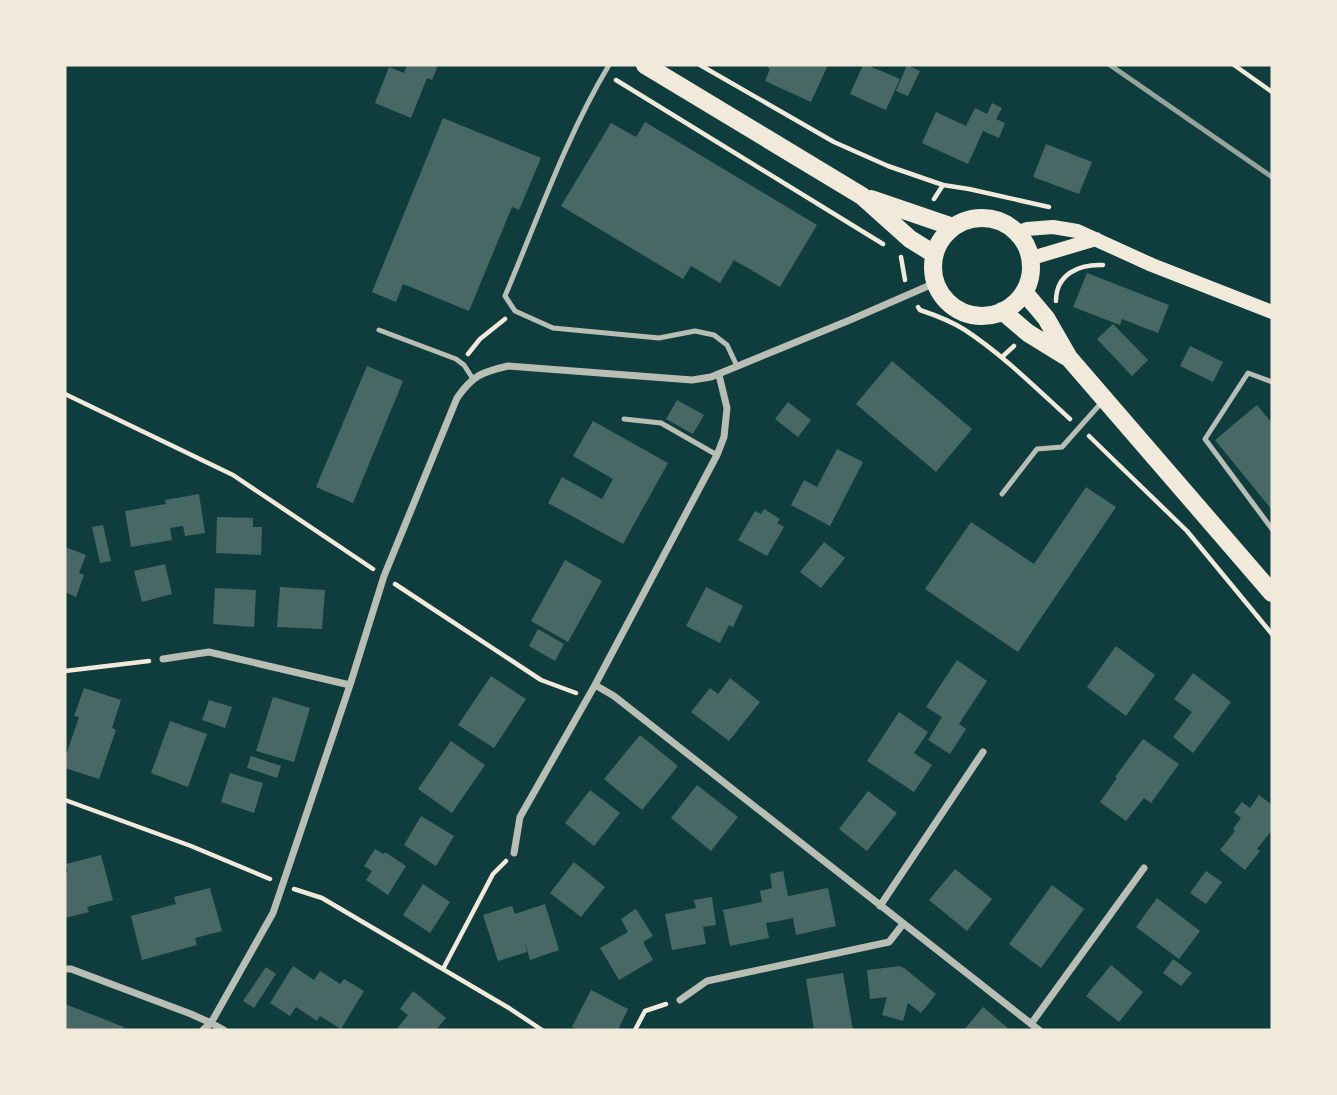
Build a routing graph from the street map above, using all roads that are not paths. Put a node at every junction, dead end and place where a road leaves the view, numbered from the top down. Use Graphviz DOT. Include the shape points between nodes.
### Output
graph roads {
  1 [pos="609,65"];
  2 [pos="648,66"];
  3 [pos="862,196"];
  4 [pos="953,228"];
  5 [pos="1019,232"];
  6 [pos="1096,239"];
  7 [pos="934,254"];
  8 [pos="1032,258"];
  9 [pos="935,283"];
  10 [pos="1024,292"];
  11 [pos="1002,311"];
  12 [pos="1272,312"];
  13 [pos="379,330"];
  14 [pos="1069,358"];
  15 [pos="737,366"];
  16 [pos="719,374"];
  17 [pos="473,379"];
  18 [pos="1272,382"];
  19 [pos="1104,400"];
  20 [pos="624,419"];
  21 [pos="717,455"];
  22 [pos="1002,494"];
  23 [pos="1272,528"];
  24 [pos="1272,593"];
  25 [pos="163,659"];
  26 [pos="350,685"];
  27 [pos="595,685"];
  28 [pos="982,752"];
  29 [pos="514,853"];
  30 [pos="1144,869"];
  31 [pos="880,906"];
  32 [pos="903,925"];
  33 [pos="65,969"];
  34 [pos="680,1000"];
  35 [pos="211,1023"];
  36 [pos="1031,1024"];
  37 [pos="203,1030"];
  38 [pos="224,1030"];
  39 [pos="1039,1030"];
  1 -- 15 [label="lane" via="569,143 505,296 515,311 553,328 659,338 695,331 714,335 727,345"];
  2 -- 3 [label="main road"];
  3 -- 4 [label="main road"];
  3 -- 7 [label="main road"];
  4 -- 5 [label="main road" via="984,219"];
  4 -- 7 [label="main road"];
  5 -- 6 [label="main road" via="1054,227"];
  5 -- 8 [label="main road"];
  6 -- 8 [label="main road"];
  6 -- 12 [label="main road"];
  7 -- 9 [label="main road"];
  8 -- 10 [label="main road" via="1030,282"];
  9 -- 11 [label="main road" via="955,307 972,314"];
  9 -- 15 [label="street"];
  10 -- 11 [label="main road"];
  10 -- 14 [label="main road"];
  11 -- 14 [label="main road"];
  13 -- 17 [label="lane" via="456,359"];
  14 -- 19 [label="main road"];
  15 -- 16 [label="street"];
  16 -- 17 [label="street" via="692,380 508,366"];
  16 -- 21 [label="street" via="727,408"];
  17 -- 26 [label="street" via="457,398 384,576"];
  18 -- 23 [label="lane" via="1248,373 1205,439"];
  19 -- 22 [label="lane" via="1062,447 1037,449"];
  19 -- 24 [label="main road"];
  20 -- 21 [label="lane" via="661,423"];
  21 -- 27 [label="street"];
  25 -- 26 [label="street" via="209,652"];
  26 -- 35 [label="street" via="273,913"];
  27 -- 29 [label="street" via="520,817"];
  27 -- 31 [label="street"];
  28 -- 31 [label="street"];
  30 -- 36 [label="street"];
  31 -- 32 [label="street"];
  32 -- 34 [label="street" via="890,942 707,981"];
  32 -- 36 [label="street"];
  33 -- 35 [label="street"];
  35 -- 37 [label="street"];
  35 -- 38 [label="street"];
  36 -- 39 [label="street"];
}
